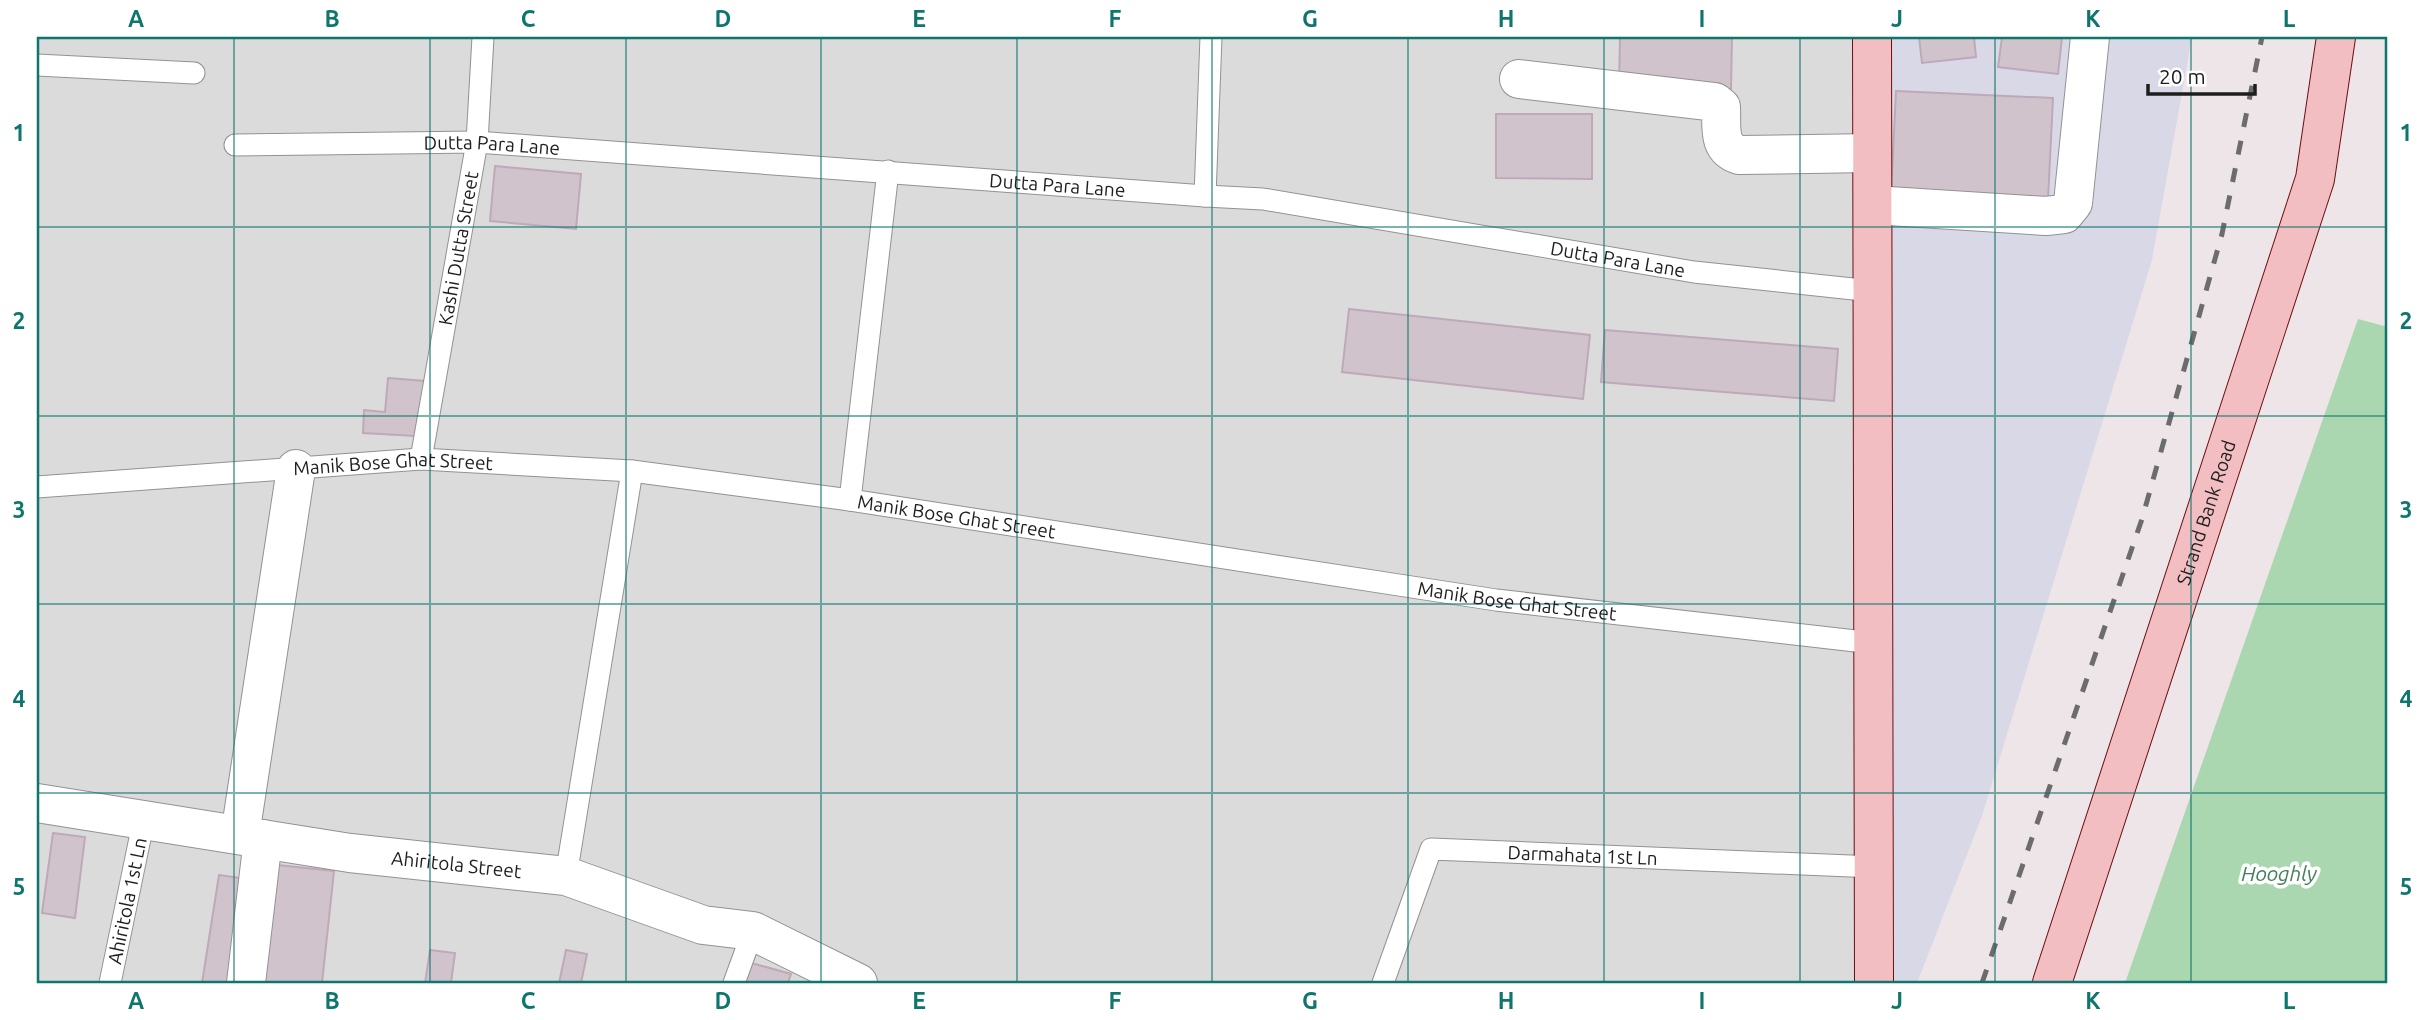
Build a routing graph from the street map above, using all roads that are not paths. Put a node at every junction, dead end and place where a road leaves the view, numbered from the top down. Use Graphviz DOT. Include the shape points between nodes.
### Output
graph roads {
  1 [pos="483,37"];
  2 [pos="1212,37"];
  3 [pos="1872,37"];
  4 [pos="2090,37"];
  5 [pos="2336,37"];
  6 [pos="37,65"];
  7 [pos="194,73"];
  8 [pos="1519,79"];
  9 [pos="477,142"];
  10 [pos="235,145"];
  11 [pos="1872,153"];
  12 [pos="888,171"];
  13 [pos="1205,196"];
  14 [pos="1872,205"];
  15 [pos="1872,291"];
  16 [pos="421,460"];
  17 [pos="296,469"];
  18 [pos="632,471"];
  19 [pos="37,487"];
  20 [pos="850,500"];
  21 [pos="1873,643"];
  22 [pos="37,803"];
  23 [pos="144,819"];
  24 [pos="251,837"];
  25 [pos="1875,867"];
  26 [pos="566,876"];
  27 [pos="752,930"];
  28 [pos="110,983"];
  29 [pos="246,983"];
  30 [pos="734,983"];
  31 [pos="858,983"];
  32 [pos="1383,983"];
  33 [pos="1874,983"];
  34 [pos="2052,983"];
  1 -- 9 [label="lane, Kashi Dutta Street"];
  2 -- 13 [label="lane"];
  3 -- 11 [label="main road"];
  4 -- 14 [label="street" via="2073,203 2063,214"];
  5 -- 34 [label="main road, Strand Bank Road" via="2315,179"];
  6 -- 7 [label="lane"];
  8 -- 11 [label="street" via="1715,102 1721,107 1724,146 1739,155"];
  9 -- 10 [label="lane, Dutta Para Lane"];
  9 -- 12 [label="lane, Dutta Para Lane"];
  9 -- 16 [label="lane, Kashi Dutta Street"];
  11 -- 14 [label="main road"];
  12 -- 13 [label="lane, Dutta Para Lane"];
  12 -- 20 [label="lane"];
  13 -- 15 [label="lane, Dutta Para Lane" via="1263,199 1694,272"];
  14 -- 15 [label="main road"];
  15 -- 21 [label="main road"];
  16 -- 17 [label="lane, Manik Bose Ghat Street"];
  16 -- 18 [label="lane, Manik Bose Ghat Street"];
  17 -- 19 [label="lane, Manik Bose Ghat Street"];
  17 -- 24 [label="street"];
  18 -- 20 [label="lane, Manik Bose Ghat Street"];
  18 -- 26 [label="lane"];
  20 -- 21 [label="lane, Manik Bose Ghat Street" via="1496,600"];
  21 -- 25 [label="main road"];
  22 -- 23 [label="street, Ahiritola Street"];
  23 -- 24 [label="street, Ahiritola Street"];
  23 -- 28 [label="lane, Ahiritola 1st Ln"];
  24 -- 26 [label="street, Ahiritola Street" via="350,853"];
  24 -- 29 [label="street"];
  25 -- 32 [label="lane, Darmahata 1st Ln" via="1431,849"];
  25 -- 33 [label="main road"];
  26 -- 27 [label="street, Ahiritola Street" via="703,925"];
  27 -- 30 [label="lane"];
  27 -- 31 [label="street, Ahiritola Street"];
}
